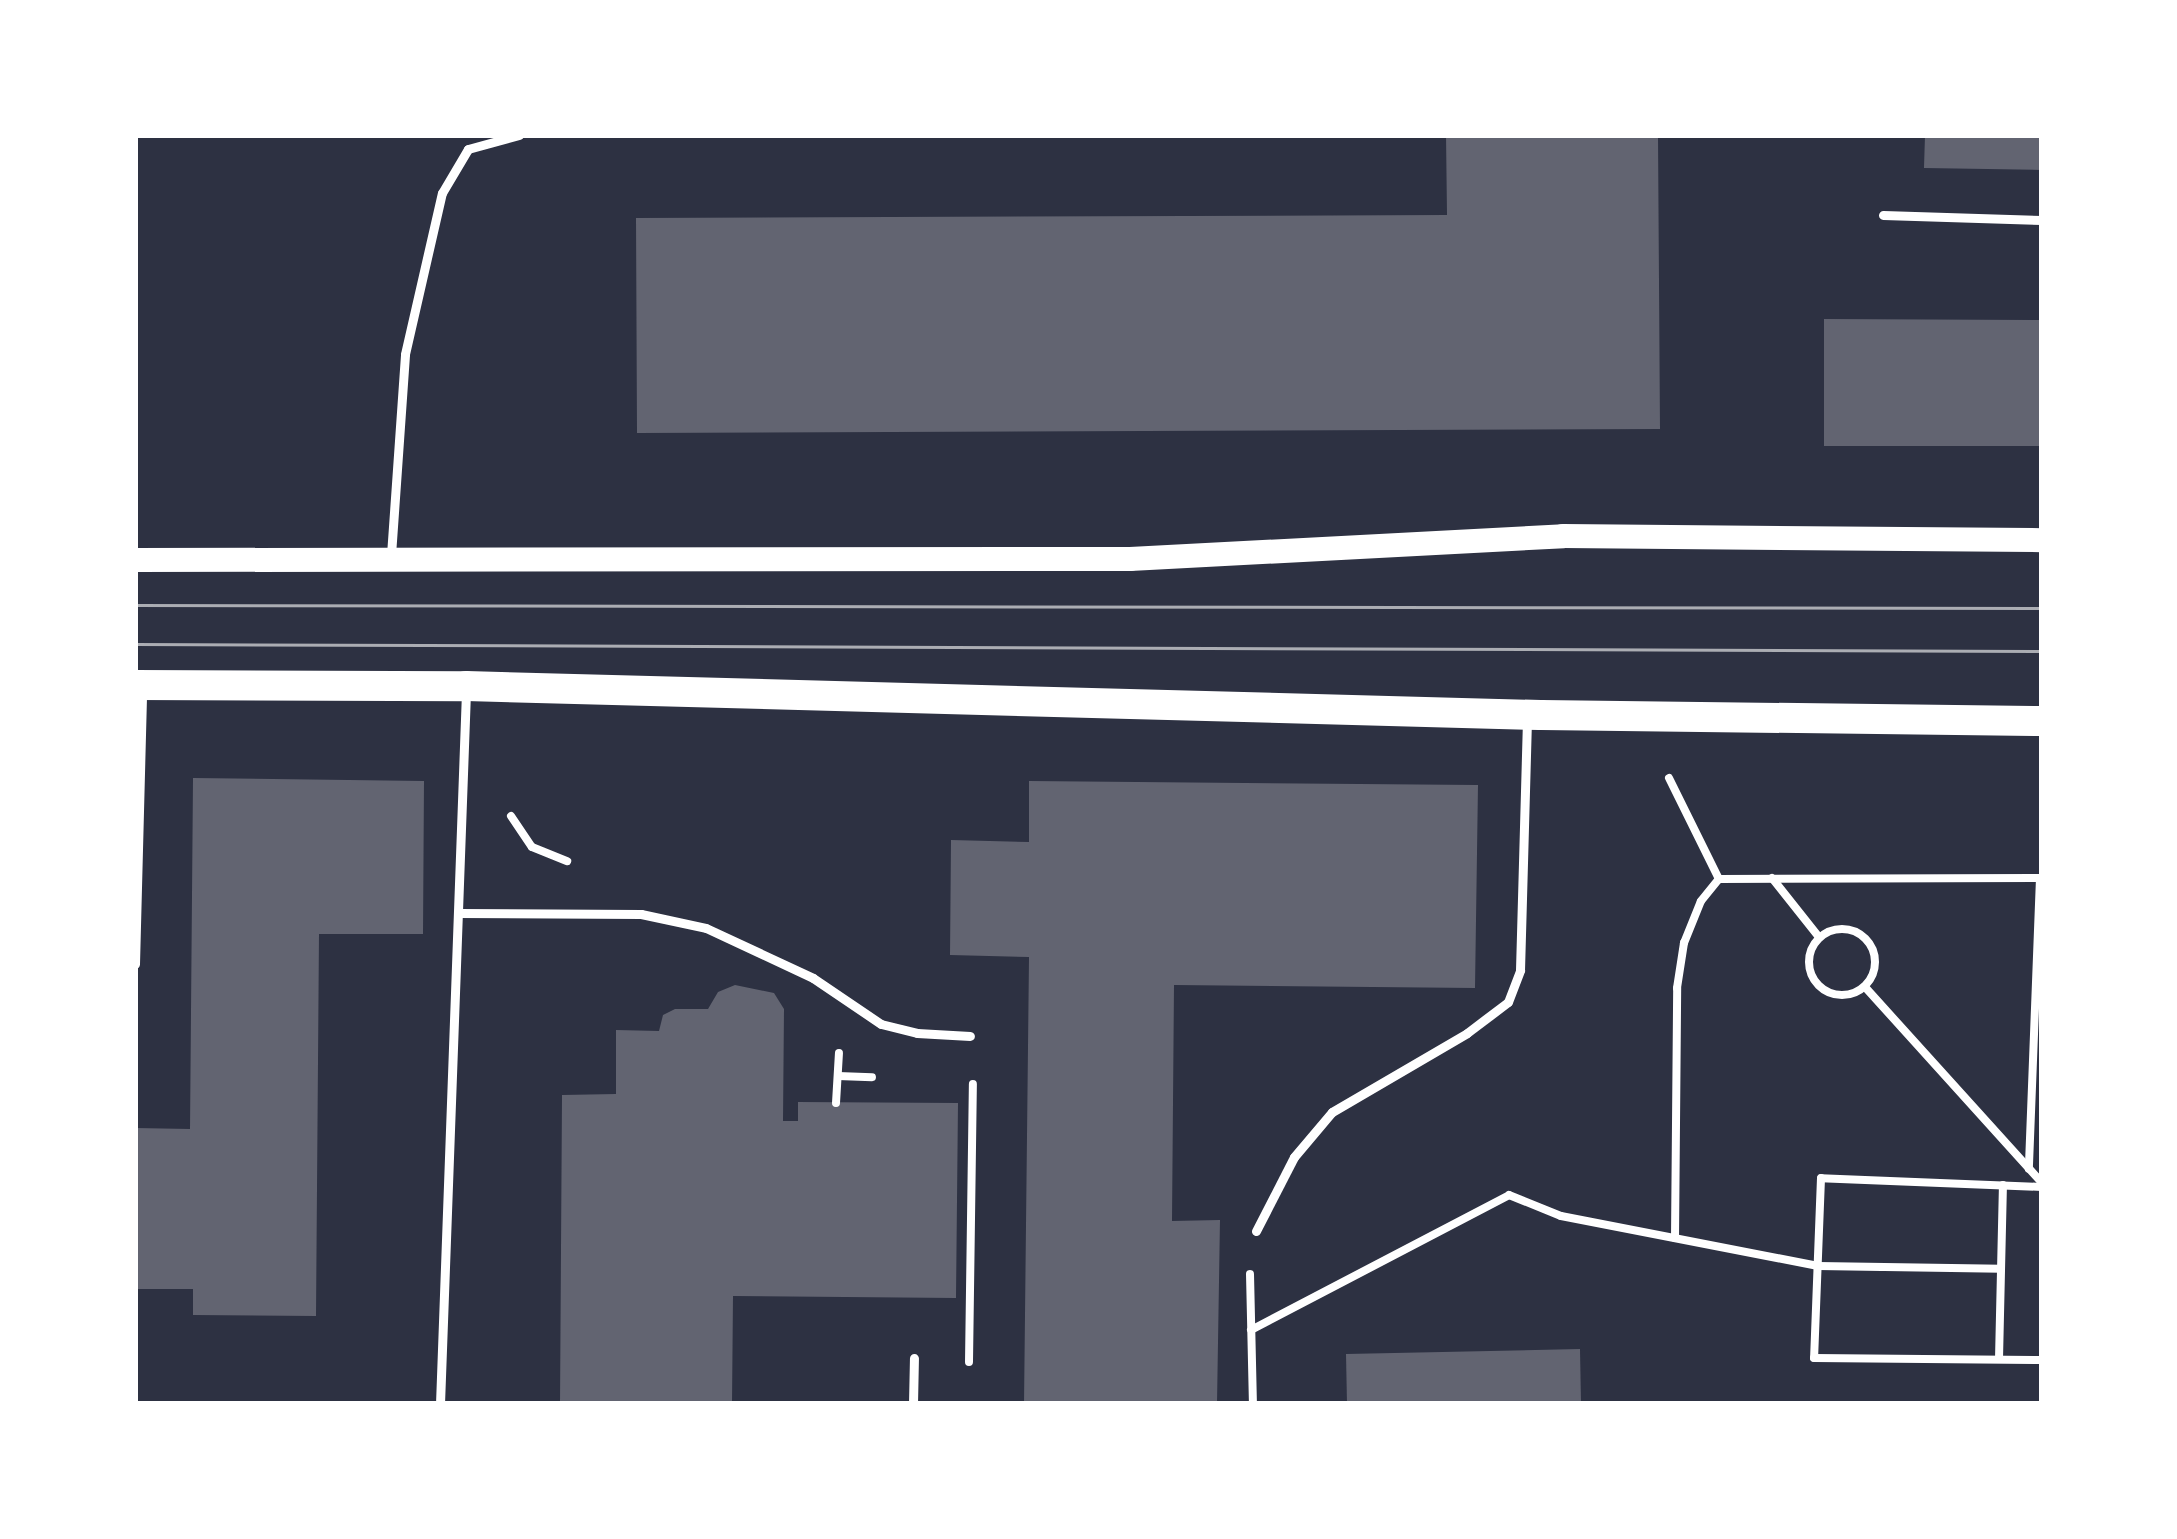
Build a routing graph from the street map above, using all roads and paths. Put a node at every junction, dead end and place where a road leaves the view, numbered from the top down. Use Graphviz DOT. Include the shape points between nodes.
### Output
graph roads {
  1 [pos="519,135"];
  2 [pos="1883,215"];
  3 [pos="2042,220"];
  4 [pos="2042,540"];
  5 [pos="135,560"];
  6 [pos="391,560"];
  7 [pos="138,686"];
  8 [pos="466,686"];
  9 [pos="1527,714"];
  10 [pos="2042,721"];
  11 [pos="1664,768"];
  12 [pos="1772,878"];
  13 [pos="1719,879"];
  14 [pos="458,913"];
  15 [pos="1820,937"];
  16 [pos="135,964"];
  17 [pos="1865,987"];
  18 [pos="970,1036"];
  19 [pos="838,1076"];
  20 [pos="883,1077"];
  21 [pos="950,1079"];
  22 [pos="2030,1168"];
  23 [pos="2003,1185"];
  24 [pos="2042,1185"];
  25 [pos="1256,1231"];
  26 [pos="1675,1238"];
  27 [pos="1818,1266"];
  28 [pos="2002,1269"];
  29 [pos="1251,1330"];
  30 [pos="914,1358"];
  31 [pos="2000,1359"];
  32 [pos="2042,1360"];
  33 [pos="914,1389"];
  34 [pos="440,1404"];
  35 [pos="913,1404"];
  36 [pos="1253,1404"];
  1 -- 6 [label="lane" via="468,149 442,193 405,354"];
  2 -- 3 [label="lane"];
  4 -- 6 [label="main road" via="1563,536 1130,559"];
  5 -- 6 [label="main road"];
  7 -- 8 [label="main road"];
  7 -- 16 [label="lane"];
  8 -- 9 [label="main road"];
  8 -- 14 [label="lane"];
  9 -- 10 [label="main road"];
  9 -- 25 [label="lane" via="1520,970 1508,1002 1332,1112 1294,1157"];
  11 -- 13 [label="path"];
  12 -- 13 [label="path"];
  12 -- 15 [label="path"];
  12 -- 22 [label="path" via="2040,878"];
  13 -- 26 [label="path" via="1684,943 1677,988"];
  14 -- 18 [label="lane" via="641,914 706,928 813,978 881,1024"];
  14 -- 34 [label="lane"];
  15 -- 17 [label="path" via="1811,976 1826,991"];
  15 -- 17 [label="path" via="1839,928 1859,932 1876,968"];
  17 -- 22 [label="path"];
  19 -- 20 [label="path"];
  21 -- 33 [label="path" via="973,1079 969,1381"];
  22 -- 24 [label="path"];
  23 -- 24 [label="path"];
  23 -- 27 [label="path" via="1821,1178"];
  23 -- 28 [label="path"];
  25 -- 29 [label="path"];
  26 -- 27 [label="path"];
  26 -- 29 [label="path" via="1561,1216 1509,1195"];
  27 -- 28 [label="path"];
  27 -- 31 [label="path" via="1814,1358"];
  28 -- 31 [label="path"];
  29 -- 36 [label="path"];
  30 -- 33 [label="lane"];
  31 -- 32 [label="path"];
  33 -- 35 [label="lane"];
}
